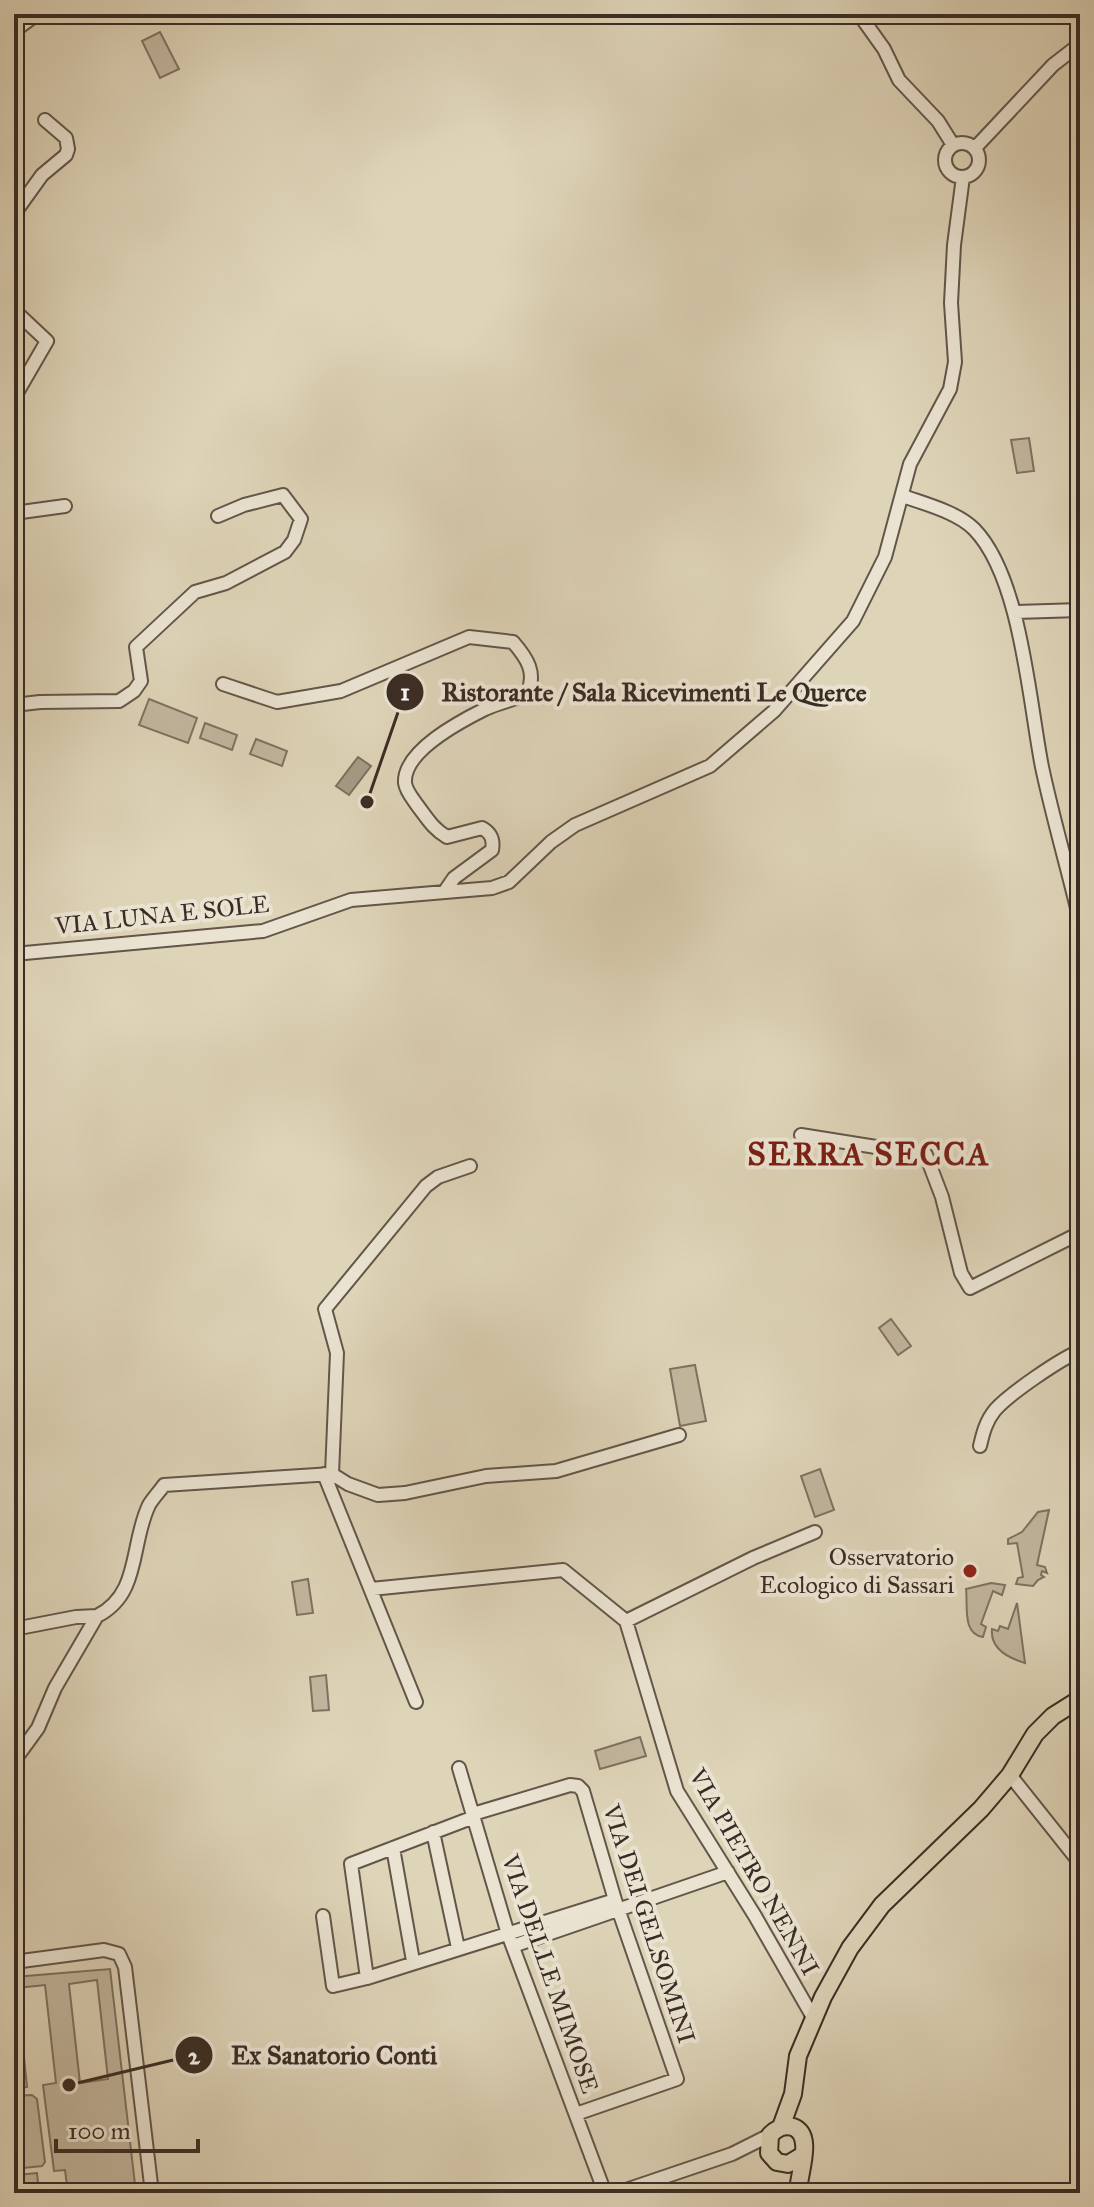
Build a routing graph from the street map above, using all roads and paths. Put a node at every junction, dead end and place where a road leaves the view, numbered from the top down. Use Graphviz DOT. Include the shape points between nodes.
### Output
graph roads {
  1 [pos="37,14"];
  2 [pos="859,14"];
  3 [pos="14,31"];
  4 [pos="1080,44"];
  5 [pos="45,120"];
  6 [pos="953,145"];
  7 [pos="975,148"];
  8 [pos="963,177"];
  9 [pos="14,214"];
  10 [pos="14,310"];
  11 [pos="14,398"];
  12 [pos="903,496"];
  13 [pos="65,506"];
  14 [pos="14,513"];
  15 [pos="218,516"];
  16 [pos="1080,610"];
  17 [pos="1014,612"];
  18 [pos="223,684"];
  19 [pos="14,705"];
  20 [pos="445,891"];
  21 [pos="1080,921"];
  22 [pos="14,954"];
  23 [pos="801,1135"];
  24 [pos="470,1166"];
  25 [pos="1080,1233"];
  26 [pos="1080,1351"];
  27 [pos="679,1435"];
  28 [pos="980,1446"];
  29 [pos="328,1474"];
  30 [pos="815,1532"];
  31 [pos="371,1589"];
  32 [pos="97,1616"];
  33 [pos="626,1621"];
  34 [pos="14,1629"];
  35 [pos="1080,1699"];
  36 [pos="416,1702"];
  37 [pos="14,1761"];
  38 [pos="459,1768"];
  39 [pos="1010,1775"];
  40 [pos="473,1816"];
  41 [pos="433,1832"];
  42 [pos="393,1848"];
  43 [pos="1080,1863"];
  44 [pos="728,1872"];
  45 [pos="616,1906"];
  46 [pos="323,1916"];
  47 [pos="511,1940"];
  48 [pos="458,1948"];
  49 [pos="413,1961"];
  50 [pos="14,1962"];
  51 [pos="367,1978"];
  52 [pos="814,2019"];
  53 [pos="576,2114"];
  54 [pos="778,2136"];
  55 [pos="803,2155"];
  56 [pos="783,2164"];
  57 [pos="152,2193"];
  58 [pos="605,2193"];
  59 [pos="617,2193"];
  60 [pos="797,2193"];
  1 -- 3 [label="street"];
  2 -- 6 [label="street" via="899,80"];
  4 -- 7 [label="street" via="1053,65"];
  5 -- 9 [label="street" via="66,138 68,149"];
  6 -- 7 [label="street"];
  6 -- 8 [label="street" via="946,165"];
  7 -- 8 [label="street" via="979,164"];
  8 -- 12 [label="street, VIA LUNA E SOLE" via="954,245 955,362 950,389 910,464"];
  10 -- 11 [label="street" via="47,341"];
  12 -- 17 [label="street" via="973,528 998,561"];
  12 -- 20 [label="street, VIA LUNA E SOLE" via="885,557 853,621 774,711 710,766 575,825 509,882"];
  13 -- 14 [label="street"];
  15 -- 19 [label="street" via="283,495 301,519 285,552 226,583 195,592 136,647 141,681 119,701"];
  16 -- 17 [label="street"];
  17 -- 21 [label="street" via="1053,818"];
  18 -- 20 [label="street" via="277,702 341,691 469,637 513,642 531,672 527,694 489,707 431,740 409,767 405,784 437,831 447,837 482,828 492,839 492,850"];
  20 -- 22 [label="street, VIA LUNA E SOLE" via="351,900 263,931"];
  23 -- 25 [label="street" via="926,1155 970,1288"];
  24 -- 29 [label="street" via="426,1186 325,1309 337,1353 336,1446"];
  26 -- 28 [label="street" via="1056,1362 996,1408"];
  27 -- 29 [label="street" via="556,1471 486,1476 405,1493 378,1495"];
  29 -- 31 [label="street"];
  29 -- 32 [label="street" via="164,1485 149,1506 128,1587 110,1610"];
  30 -- 33 [label="street"];
  31 -- 33 [label="street" via="563,1570"];
  31 -- 36 [label="street"];
  32 -- 34 [label="street"];
  32 -- 37 [label="street" via="38,1728"];
  33 -- 44 [label="street, VIA PIETRO NENNI" via="677,1791"];
  35 -- 39 [label="main road" via="1035,1734"];
  38 -- 40 [label="street, VIA DELLE MIMOSE"];
  39 -- 43 [label="street"];
  39 -- 52 [label="main road" via="882,1905 850,1948"];
  40 -- 41 [label="street"];
  40 -- 45 [label="street, VIA DEI GELSOMINI" via="578,1786"];
  40 -- 47 [label="street, VIA DELLE MIMOSE"];
  41 -- 42 [label="street"];
  41 -- 48 [label="street"];
  42 -- 49 [label="street"];
  42 -- 51 [label="street" via="351,1864"];
  44 -- 45 [label="street"];
  44 -- 52 [label="street, VIA PIETRO NENNI"];
  45 -- 47 [label="street"];
  45 -- 53 [label="street, VIA DEI GELSOMINI" via="677,2079"];
  46 -- 51 [label="street" via="333,1986"];
  47 -- 48 [label="street"];
  47 -- 53 [label="street, VIA DELLE MIMOSE"];
  48 -- 49 [label="street"];
  49 -- 51 [label="street"];
  50 -- 57 [label="street" via="104,1950 119,1954 125,1967"];
  52 -- 54 [label="main road" via="798,2056 793,2094"];
  53 -- 58 [label="street, VIA DELLE MIMOSE"];
  54 -- 55 [label="main road" via="800,2131 806,2143"];
  54 -- 56 [label="main road"];
  54 -- 59 [label="street" via="751,2151"];
  55 -- 56 [label="main road"];
  55 -- 60 [label="main road"];
  56 -- 60 [label="main road"];
}
